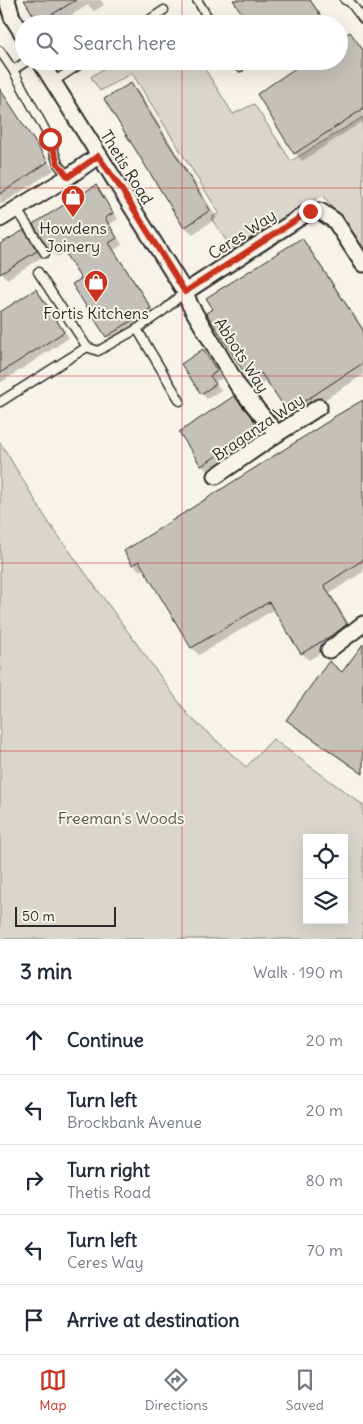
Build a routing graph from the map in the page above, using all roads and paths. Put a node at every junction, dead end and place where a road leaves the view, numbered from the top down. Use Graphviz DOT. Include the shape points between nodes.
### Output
graph roads {
  1 [pos="7,0"];
  2 [pos="197,0"];
  3 [pos="345,0"];
  4 [pos="164,10"];
  5 [pos="157,15"];
  6 [pos="206,15"];
  7 [pos="363,19"];
  8 [pos="15,22"];
  9 [pos="0,51"];
  10 [pos="15,68"];
  11 [pos="12,70"];
  12 [pos="46,70"];
  13 [pos="72,70"];
  14 [pos="53,82"];
  15 [pos="98,156"];
  16 [pos="68,177"];
  17 [pos="16,208"];
  18 [pos="0,218"];
  19 [pos="45,253"];
  20 [pos="363,264"];
  21 [pos="38,272"];
  22 [pos="185,292"];
  23 [pos="137,329"];
  24 [pos="87,347"];
  25 [pos="180,401"];
  26 [pos="0,402"];
  27 [pos="319,407"];
  28 [pos="276,434"];
  29 [pos="216,476"];
  30 [pos="363,624"];
  31 [pos="329,650"];
  1 -- 8 [label="street"];
  2 -- 6 [label="lane"];
  3 -- 7 [label="lane"];
  4 -- 5 [label="lane"];
  9 -- 11 [label="lane"];
  10 -- 11 [label="lane"];
  11 -- 16 [label="lane" via="50,139 58,164"];
  12 -- 14 [label="street, Thetis Road"];
  13 -- 14 [label="lane"];
  14 -- 15 [label="street, Thetis Road"];
  15 -- 16 [label="street"];
  15 -- 22 [label="street, Thetis Road"];
  16 -- 17 [label="street"];
  17 -- 18 [label="street"];
  17 -- 19 [label="lane"];
  20 -- 22 [label="street, Ceres Way" via="335,220 320,211 310,211"];
  21 -- 24 [label="lane"];
  22 -- 23 [label="lane"];
  22 -- 28 [label="street, Abbots Way" via="238,386"];
  23 -- 24 [label="lane" via="98,352"];
  23 -- 25 [label="lane"];
  24 -- 26 [label="lane"];
  27 -- 28 [label="street, Braganza Way"];
  28 -- 29 [label="street, Braganza Way"];
  30 -- 31 [label="street"];
}
